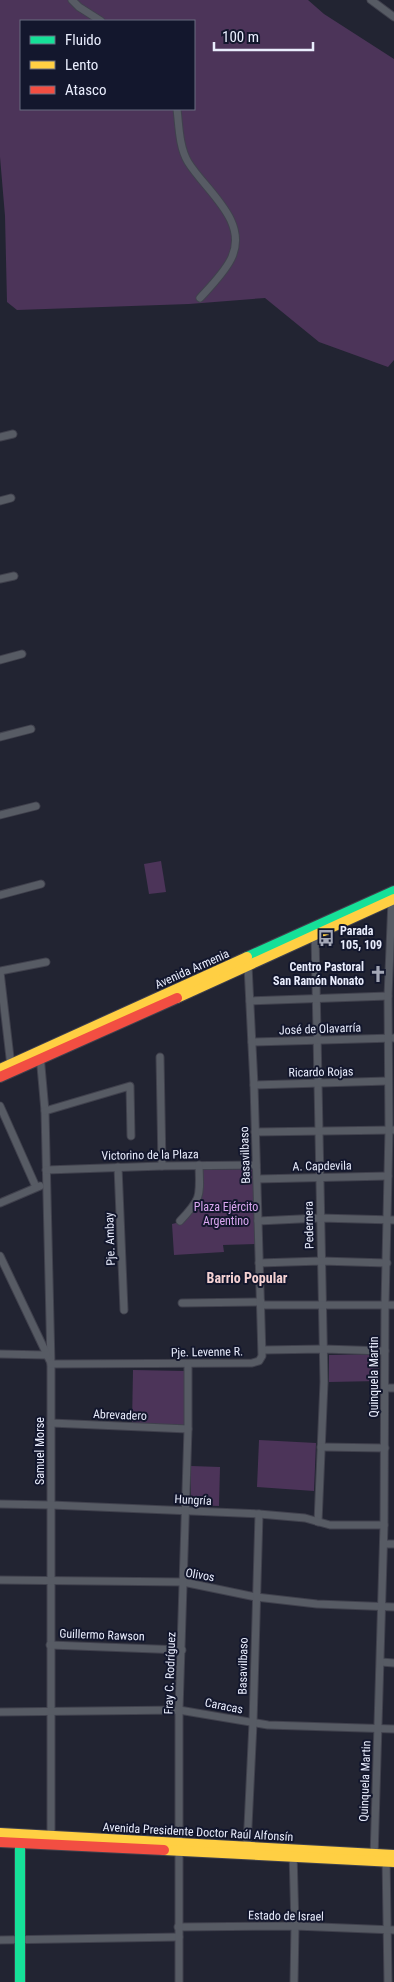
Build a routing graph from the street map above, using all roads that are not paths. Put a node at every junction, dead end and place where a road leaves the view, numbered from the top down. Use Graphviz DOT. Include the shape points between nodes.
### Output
graph roads {
  1 [pos="72,0"];
  2 [pos="371,0"];
  3 [pos="394,17"];
  4 [pos="99,20"];
  5 [pos="177,110"];
  6 [pos="200,298"];
  7 [pos="13,434"];
  8 [pos="0,437"];
  9 [pos="11,498"];
  10 [pos="0,501"];
  11 [pos="14,576"];
  12 [pos="0,579"];
  13 [pos="22,654"];
  14 [pos="0,660"];
  15 [pos="31,729"];
  16 [pos="0,737"];
  17 [pos="36,806"];
  18 [pos="0,815"];
  19 [pos="42,884"];
  20 [pos="0,895"];
  21 [pos="392,896"];
  22 [pos="314,932"];
  23 [pos="46,962"];
  24 [pos="246,963"];
  25 [pos="0,972"];
  26 [pos="388,996"];
  27 [pos="315,999"];
  28 [pos="250,1001"];
  29 [pos="391,1038"];
  30 [pos="316,1041"];
  31 [pos="252,1042"];
  32 [pos="40,1055"];
  33 [pos="160,1057"];
  34 [pos="12,1067"];
  35 [pos="0,1069"];
  36 [pos="0,1077"];
  37 [pos="388,1081"];
  38 [pos="316,1084"];
  39 [pos="254,1085"];
  40 [pos="0,1106"];
  41 [pos="45,1110"];
  42 [pos="318,1130"];
  43 [pos="391,1130"];
  44 [pos="255,1132"];
  45 [pos="131,1136"];
  46 [pos="199,1165"];
  47 [pos="256,1165"];
  48 [pos="162,1166"];
  49 [pos="118,1167"];
  50 [pos="46,1170"];
  51 [pos="388,1176"];
  52 [pos="319,1177"];
  53 [pos="257,1179"];
  54 [pos="46,1186"];
  55 [pos="36,1187"];
  56 [pos="0,1203"];
  57 [pos="320,1218"];
  58 [pos="391,1220"];
  59 [pos="180,1221"];
  60 [pos="258,1221"];
  61 [pos="0,1256"];
  62 [pos="321,1261"];
  63 [pos="259,1263"];
  64 [pos="387,1263"];
  65 [pos="182,1303"];
  66 [pos="261,1304"];
  67 [pos="321,1304"];
  68 [pos="385,1305"];
  69 [pos="394,1305"];
  70 [pos="124,1310"];
  71 [pos="324,1349"];
  72 [pos="263,1350"];
  73 [pos="385,1351"];
  74 [pos="0,1354"];
  75 [pos="46,1355"];
  76 [pos="51,1364"];
  77 [pos="188,1364"];
  78 [pos="386,1388"];
  79 [pos="394,1388"];
  80 [pos="51,1423"];
  81 [pos="188,1429"];
  82 [pos="321,1447"];
  83 [pos="385,1448"];
  84 [pos="385,1470"];
  85 [pos="394,1470"];
  86 [pos="0,1504"];
  87 [pos="51,1505"];
  88 [pos="186,1511"];
  89 [pos="259,1514"];
  90 [pos="318,1522"];
  91 [pos="384,1525"];
  92 [pos="384,1544"];
  93 [pos="394,1544"];
  94 [pos="0,1580"];
  95 [pos="51,1581"];
  96 [pos="183,1582"];
  97 [pos="256,1597"];
  98 [pos="381,1606"];
  99 [pos="394,1606"];
  100 [pos="50,1645"];
  101 [pos="182,1650"];
  102 [pos="380,1662"];
  103 [pos="394,1663"];
  104 [pos="179,1710"];
  105 [pos="0,1712"];
  106 [pos="49,1712"];
  107 [pos="253,1724"];
  108 [pos="378,1728"];
  109 [pos="394,1729"];
  110 [pos="0,1833"];
  111 [pos="20,1839"];
  112 [pos="51,1840"];
  113 [pos="0,1842"];
  114 [pos="247,1847"];
  115 [pos="178,1848"];
  116 [pos="293,1853"];
  117 [pos="374,1857"];
  118 [pos="390,1858"];
  119 [pos="296,1926"];
  120 [pos="178,1927"];
  121 [pos="390,1930"];
  122 [pos="179,1937"];
  123 [pos="20,1939"];
  124 [pos="0,1940"];
  125 [pos="20,1982"];
  126 [pos="179,1982"];
  127 [pos="294,1982"];
  128 [pos="388,1982"];
  1 -- 4 [label="street"];
  2 -- 3 [label="street"];
  5 -- 6 [label="street" via="187,161 229,215 234,228 232,257"];
  7 -- 8 [label="street"];
  9 -- 10 [label="street"];
  11 -- 12 [label="street"];
  13 -- 14 [label="street"];
  15 -- 16 [label="street"];
  17 -- 18 [label="street"];
  19 -- 20 [label="street"];
  21 -- 22 [label="main road, Avenida Armenia"];
  21 -- 26 [label="street, Quinquela Martin"];
  22 -- 24 [label="main road, Avenida Armenia"];
  22 -- 27 [label="street, Pedernera"];
  23 -- 25 [label="street"];
  24 -- 28 [label="street, Basavilbaso"];
  24 -- 32 [label="main road, Avenida Armenia"];
  25 -- 34 [label="street"];
  26 -- 27 [label="street"];
  26 -- 29 [label="street, Quinquela Martin"];
  27 -- 28 [label="street"];
  27 -- 30 [label="street, Pedernera"];
  28 -- 31 [label="street, Basavilbaso"];
  29 -- 30 [label="street, José de Olavarría"];
  29 -- 37 [label="street, Quinquela Martin"];
  30 -- 31 [label="street, José de Olavarría"];
  30 -- 38 [label="street, Pedernera"];
  31 -- 39 [label="street, Basavilbaso"];
  32 -- 34 [label="main road, Avenida Armenia"];
  32 -- 41 [label="street, Samuel Morse"];
  33 -- 48 [label="street"];
  34 -- 35 [label="main road, Avenida Armenia"];
  34 -- 36 [label="main road, Avenida Armenia"];
  37 -- 38 [label="street, Ricardo Rojas"];
  37 -- 43 [label="street, Quinquela Martin"];
  38 -- 39 [label="street, Ricardo Rojas"];
  38 -- 42 [label="street, Pedernera"];
  39 -- 44 [label="street, Basavilbaso"];
  40 -- 55 [label="street"];
  41 -- 45 [label="street" via="130,1086"];
  41 -- 50 [label="street, Samuel Morse"];
  42 -- 43 [label="street"];
  42 -- 44 [label="street"];
  42 -- 52 [label="street, Pedernera"];
  43 -- 51 [label="street, Quinquela Martin"];
  44 -- 47 [label="street, Basavilbaso"];
  46 -- 47 [label="street, Victorino de la Plaza"];
  46 -- 48 [label="street, Victorino de la Plaza"];
  46 -- 59 [label="street" via="200,1195"];
  47 -- 53 [label="street, Basavilbaso"];
  48 -- 49 [label="street, Victorino de la Plaza"];
  49 -- 50 [label="street, Victorino de la Plaza"];
  49 -- 70 [label="street, Pje. Ambay"];
  50 -- 54 [label="street, Samuel Morse"];
  51 -- 52 [label="street, A. Capdevila"];
  51 -- 58 [label="street, Quinquela Martin"];
  52 -- 53 [label="street, A. Capdevila"];
  52 -- 57 [label="street, Pedernera"];
  53 -- 60 [label="street, Basavilbaso"];
  54 -- 55 [label="street"];
  54 -- 76 [label="street, Samuel Morse"];
  55 -- 56 [label="street"];
  57 -- 58 [label="street"];
  57 -- 60 [label="street"];
  57 -- 62 [label="street, Pedernera"];
  58 -- 64 [label="street, Quinquela Martin"];
  60 -- 63 [label="street, Basavilbaso"];
  61 -- 75 [label="street"];
  62 -- 63 [label="street"];
  62 -- 64 [label="street"];
  62 -- 67 [label="street, Pedernera"];
  63 -- 66 [label="street, Basavilbaso"];
  64 -- 68 [label="street, Quinquela Martin"];
  65 -- 66 [label="street"];
  66 -- 67 [label="street"];
  66 -- 72 [label="street, Basavilbaso"];
  67 -- 68 [label="street"];
  67 -- 71 [label="street, Pedernera"];
  68 -- 69 [label="street"];
  68 -- 73 [label="street, Quinquela Martin"];
  71 -- 72 [label="street"];
  71 -- 73 [label="street"];
  71 -- 82 [label="street, Pedernera"];
  72 -- 77 [label="street, Pje. Levenne R." via="258,1361 252,1363"];
  73 -- 78 [label="street, Quinquela Martin"];
  74 -- 75 [label="street"];
  75 -- 76 [label="street"];
  76 -- 77 [label="street, Pje. Levenne R."];
  76 -- 80 [label="street, Samuel Morse"];
  77 -- 81 [label="street, Fray C. Rodríguez"];
  78 -- 79 [label="street"];
  78 -- 83 [label="street, Quinquela Martin"];
  80 -- 81 [label="street, Abrevadero"];
  80 -- 87 [label="street, Samuel Morse"];
  81 -- 88 [label="street, Fray C. Rodríguez"];
  82 -- 83 [label="street"];
  82 -- 90 [label="street, Pedernera"];
  83 -- 84 [label="street, Quinquela Martin"];
  84 -- 85 [label="street"];
  84 -- 91 [label="street, Quinquela Martin"];
  86 -- 87 [label="street, Hungría"];
  87 -- 88 [label="street, Hungría"];
  87 -- 95 [label="street, Samuel Morse"];
  88 -- 89 [label="street, Hungría"];
  88 -- 96 [label="street, Fray C. Rodríguez"];
  89 -- 90 [label="street, Hungría"];
  89 -- 97 [label="street, Basavilbaso"];
  90 -- 91 [label="street, Hungría"];
  91 -- 92 [label="street, Quinquela Martin"];
  92 -- 93 [label="street"];
  92 -- 98 [label="street, Quinquela Martin"];
  94 -- 95 [label="street, Olivos"];
  95 -- 96 [label="street, Olivos"];
  95 -- 100 [label="street, Samuel Morse"];
  96 -- 97 [label="street, Olivos"];
  96 -- 101 [label="street, Fray C. Rodríguez"];
  97 -- 98 [label="street, Olivos" via="317,1604"];
  97 -- 107 [label="street, Basavilbaso"];
  98 -- 99 [label="street, Olivos"];
  98 -- 102 [label="street, Quinquela Martin"];
  100 -- 101 [label="street, Guillermo Rawson"];
  100 -- 106 [label="street, Samuel Morse"];
  101 -- 104 [label="street, Fray C. Rodríguez"];
  102 -- 103 [label="street"];
  102 -- 108 [label="street, Quinquela Martin"];
  104 -- 106 [label="street, Caracas"];
  104 -- 107 [label="street, Caracas"];
  104 -- 115 [label="street, Fray C. Rodríguez"];
  105 -- 106 [label="street, Caracas"];
  106 -- 112 [label="street, Samuel Morse"];
  107 -- 108 [label="street, Caracas"];
  107 -- 114 [label="street, Basavilbaso"];
  108 -- 109 [label="street, Caracas"];
  108 -- 117 [label="street, Quinquela Martin"];
  110 -- 111 [label="main road, Avenida Presidente Doctor Raúl Alfonsín"];
  111 -- 112 [label="main road, Avenida Presidente Doctor Raúl Alfonsín"];
  111 -- 113 [label="main road, Avenida Presidente Doctor Raúl Alfonsín"];
  111 -- 123 [label="main road"];
  112 -- 115 [label="main road, Avenida Presidente Doctor Raúl Alfonsín"];
  114 -- 115 [label="main road, Avenida Presidente Doctor Raúl Alfonsín"];
  114 -- 116 [label="main road, Avenida Presidente Doctor Raúl Alfonsín"];
  115 -- 116 [label="main road, Avenida Presidente Doctor Raúl Alfonsín"];
  115 -- 120 [label="street, Fray C. Rodríguez"];
  116 -- 117 [label="main road, Avenida Presidente Doctor Raúl Alfonsín"];
  116 -- 119 [label="street"];
  117 -- 118 [label="main road, Avenida Presidente Doctor Raúl Alfonsín"];
  118 -- 121 [label="street"];
  119 -- 120 [label="street, Estado de Israel"];
  119 -- 121 [label="street, Estado de Israel"];
  119 -- 127 [label="street"];
  120 -- 122 [label="street, Fray C. Rodríguez"];
  121 -- 128 [label="street"];
  122 -- 123 [label="street"];
  122 -- 126 [label="street, Fray C. Rodríguez"];
  123 -- 124 [label="street"];
  123 -- 125 [label="main road"];
}
